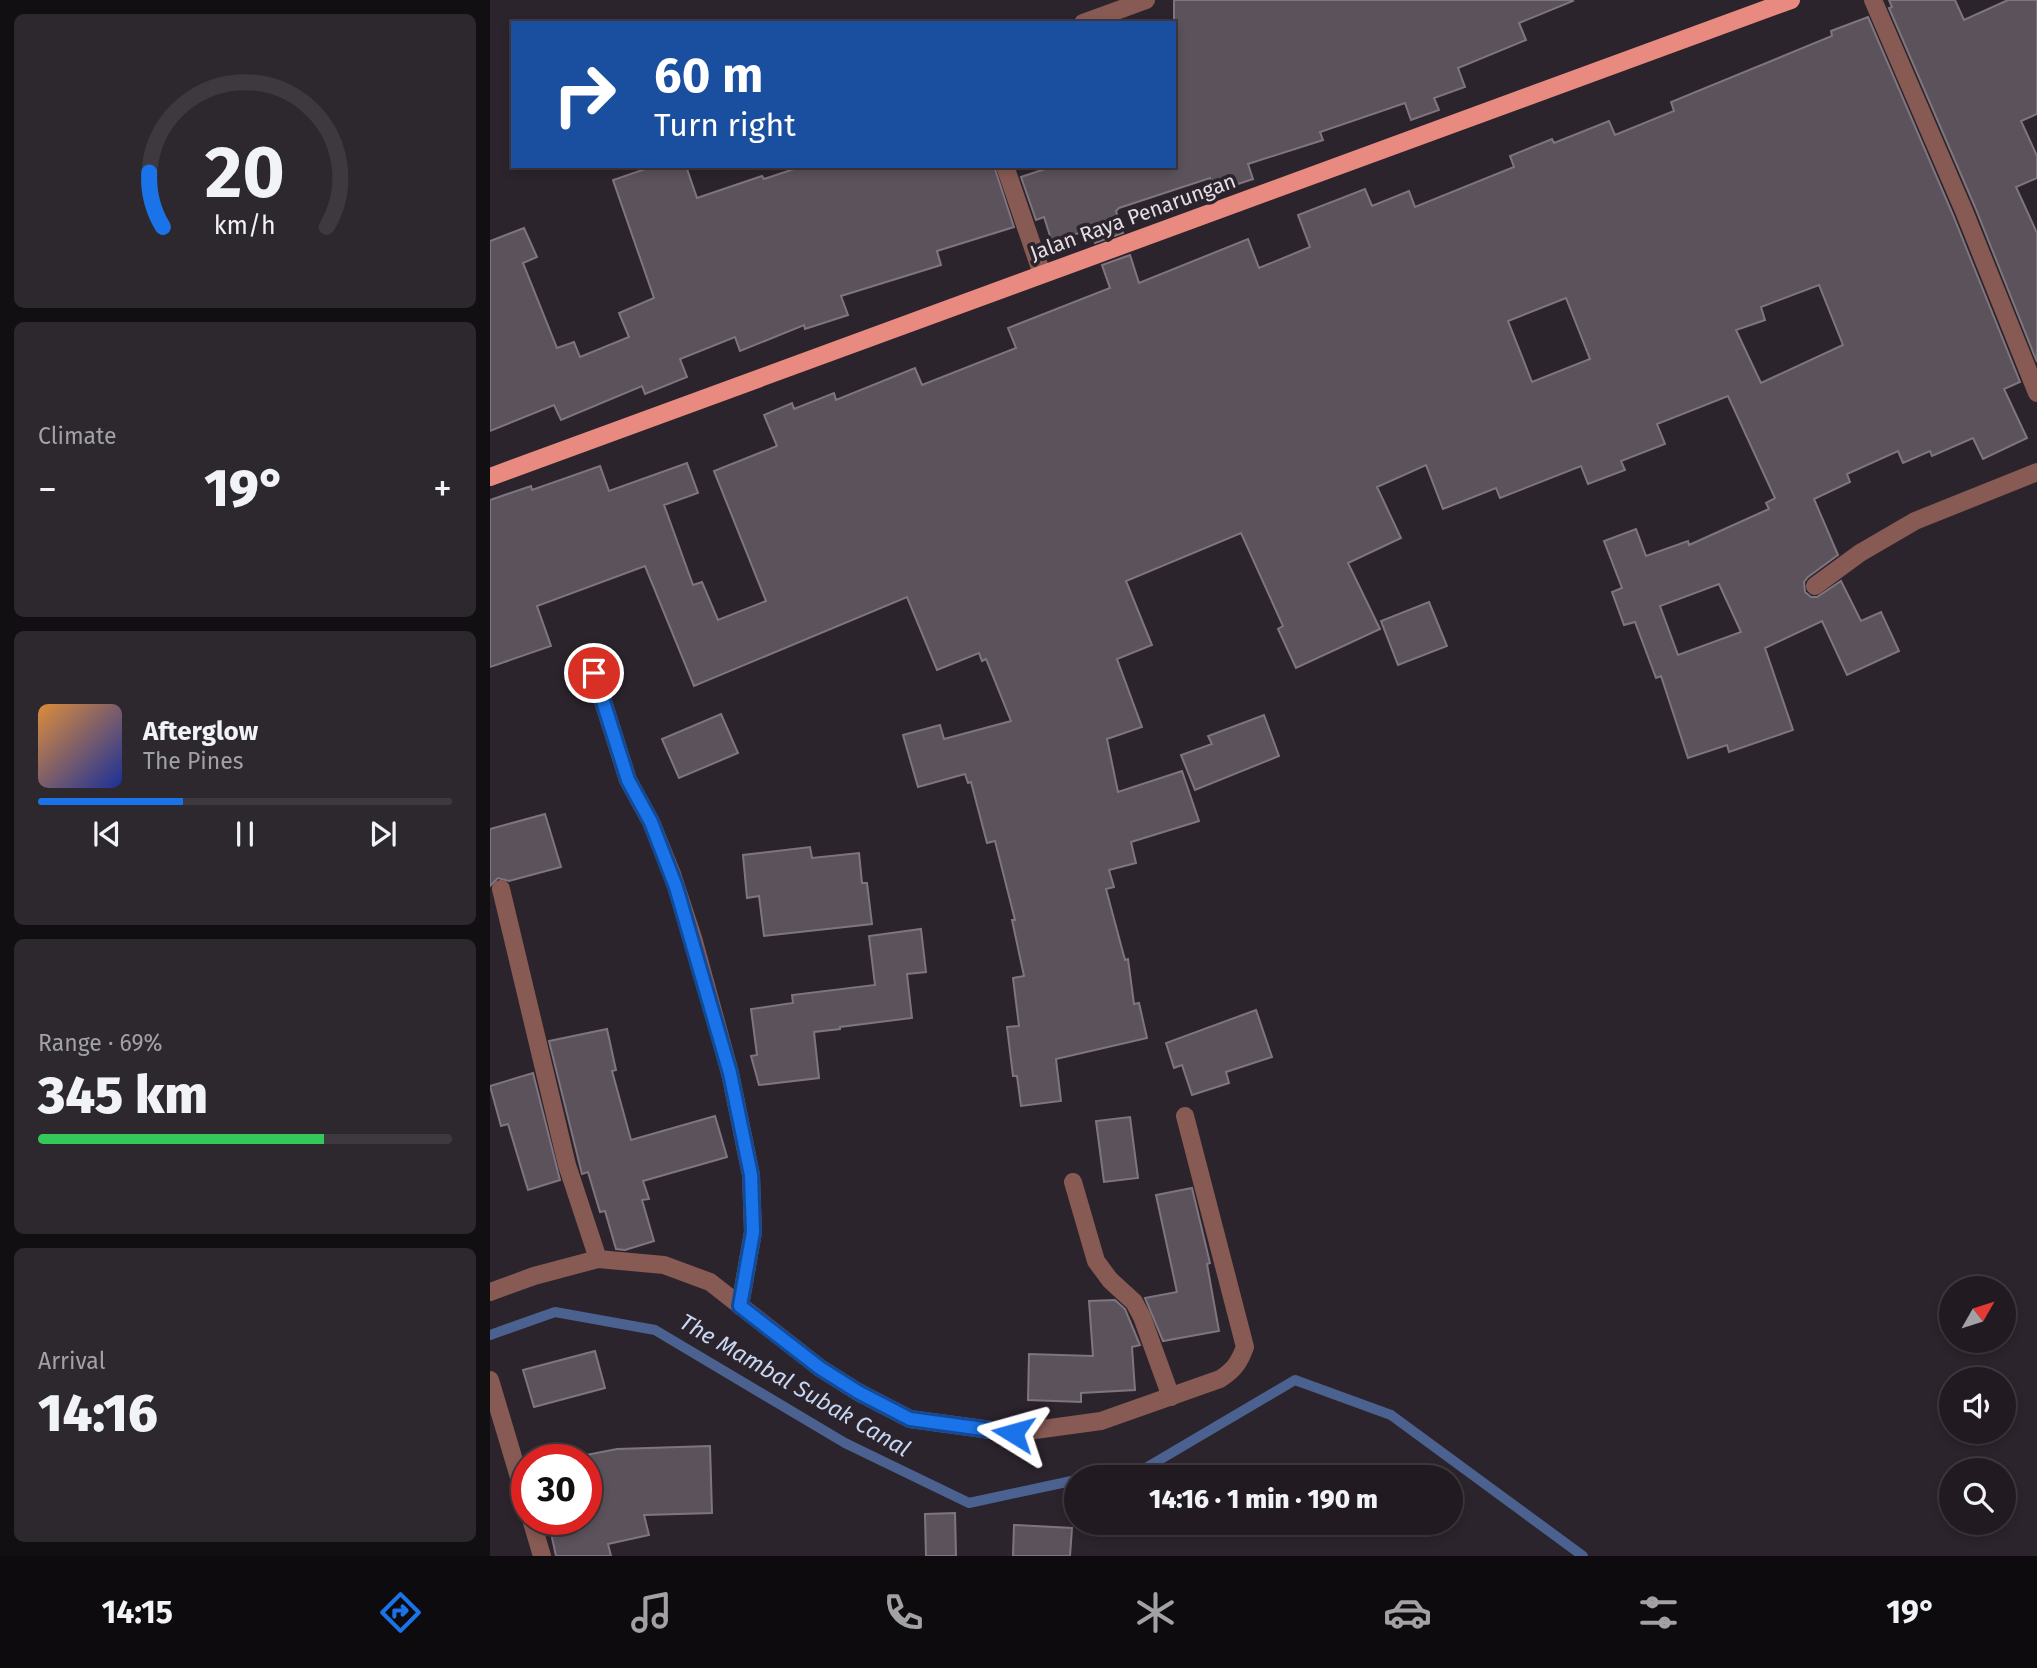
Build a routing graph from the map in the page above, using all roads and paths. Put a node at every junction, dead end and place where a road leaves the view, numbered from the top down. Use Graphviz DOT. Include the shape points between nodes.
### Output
graph roads {
  1 [pos="1146,0"];
  2 [pos="1791,0"];
  3 [pos="1873,0"];
  4 [pos="1088,21"];
  5 [pos="1006,168"];
  6 [pos="1042,274"];
  7 [pos="2037,393"];
  8 [pos="2037,472"];
  9 [pos="490,477"];
  10 [pos="1815,586"];
  11 [pos="594,673"];
  12 [pos="501,889"];
  13 [pos="1185,1116"];
  14 [pos="1073,1182"];
  15 [pos="598,1259"];
  16 [pos="490,1292"];
  17 [pos="740,1306"];
  18 [pos="490,1380"];
  19 [pos="1171,1397"];
  20 [pos="511,1450"];
  21 [pos="536,1535"];
  22 [pos="542,1556"];
  1 -- 4 [label="street"];
  2 -- 6 [label="main road, Jalan Raya Penarungan"];
  3 -- 7 [label="street"];
  5 -- 6 [label="street"];
  6 -- 9 [label="main road, Jalan Raya Penarungan"];
  8 -- 10 [label="street" via="1915,521"];
  11 -- 17 [label="street" via="628,780 675,883 730,1073 751,1175 753,1232"];
  12 -- 15 [label="street" via="566,1165"];
  13 -- 19 [label="street" via="1245,1347 1233,1371"];
  14 -- 19 [label="street" via="1096,1261 1134,1302"];
  15 -- 16 [label="street"];
  15 -- 17 [label="street" via="664,1265 710,1282"];
  17 -- 19 [label="street" via="820,1368 910,1419 1013,1433 1101,1421"];
  18 -- 20 [label="street"];
  21 -- 22 [label="street"];
}
